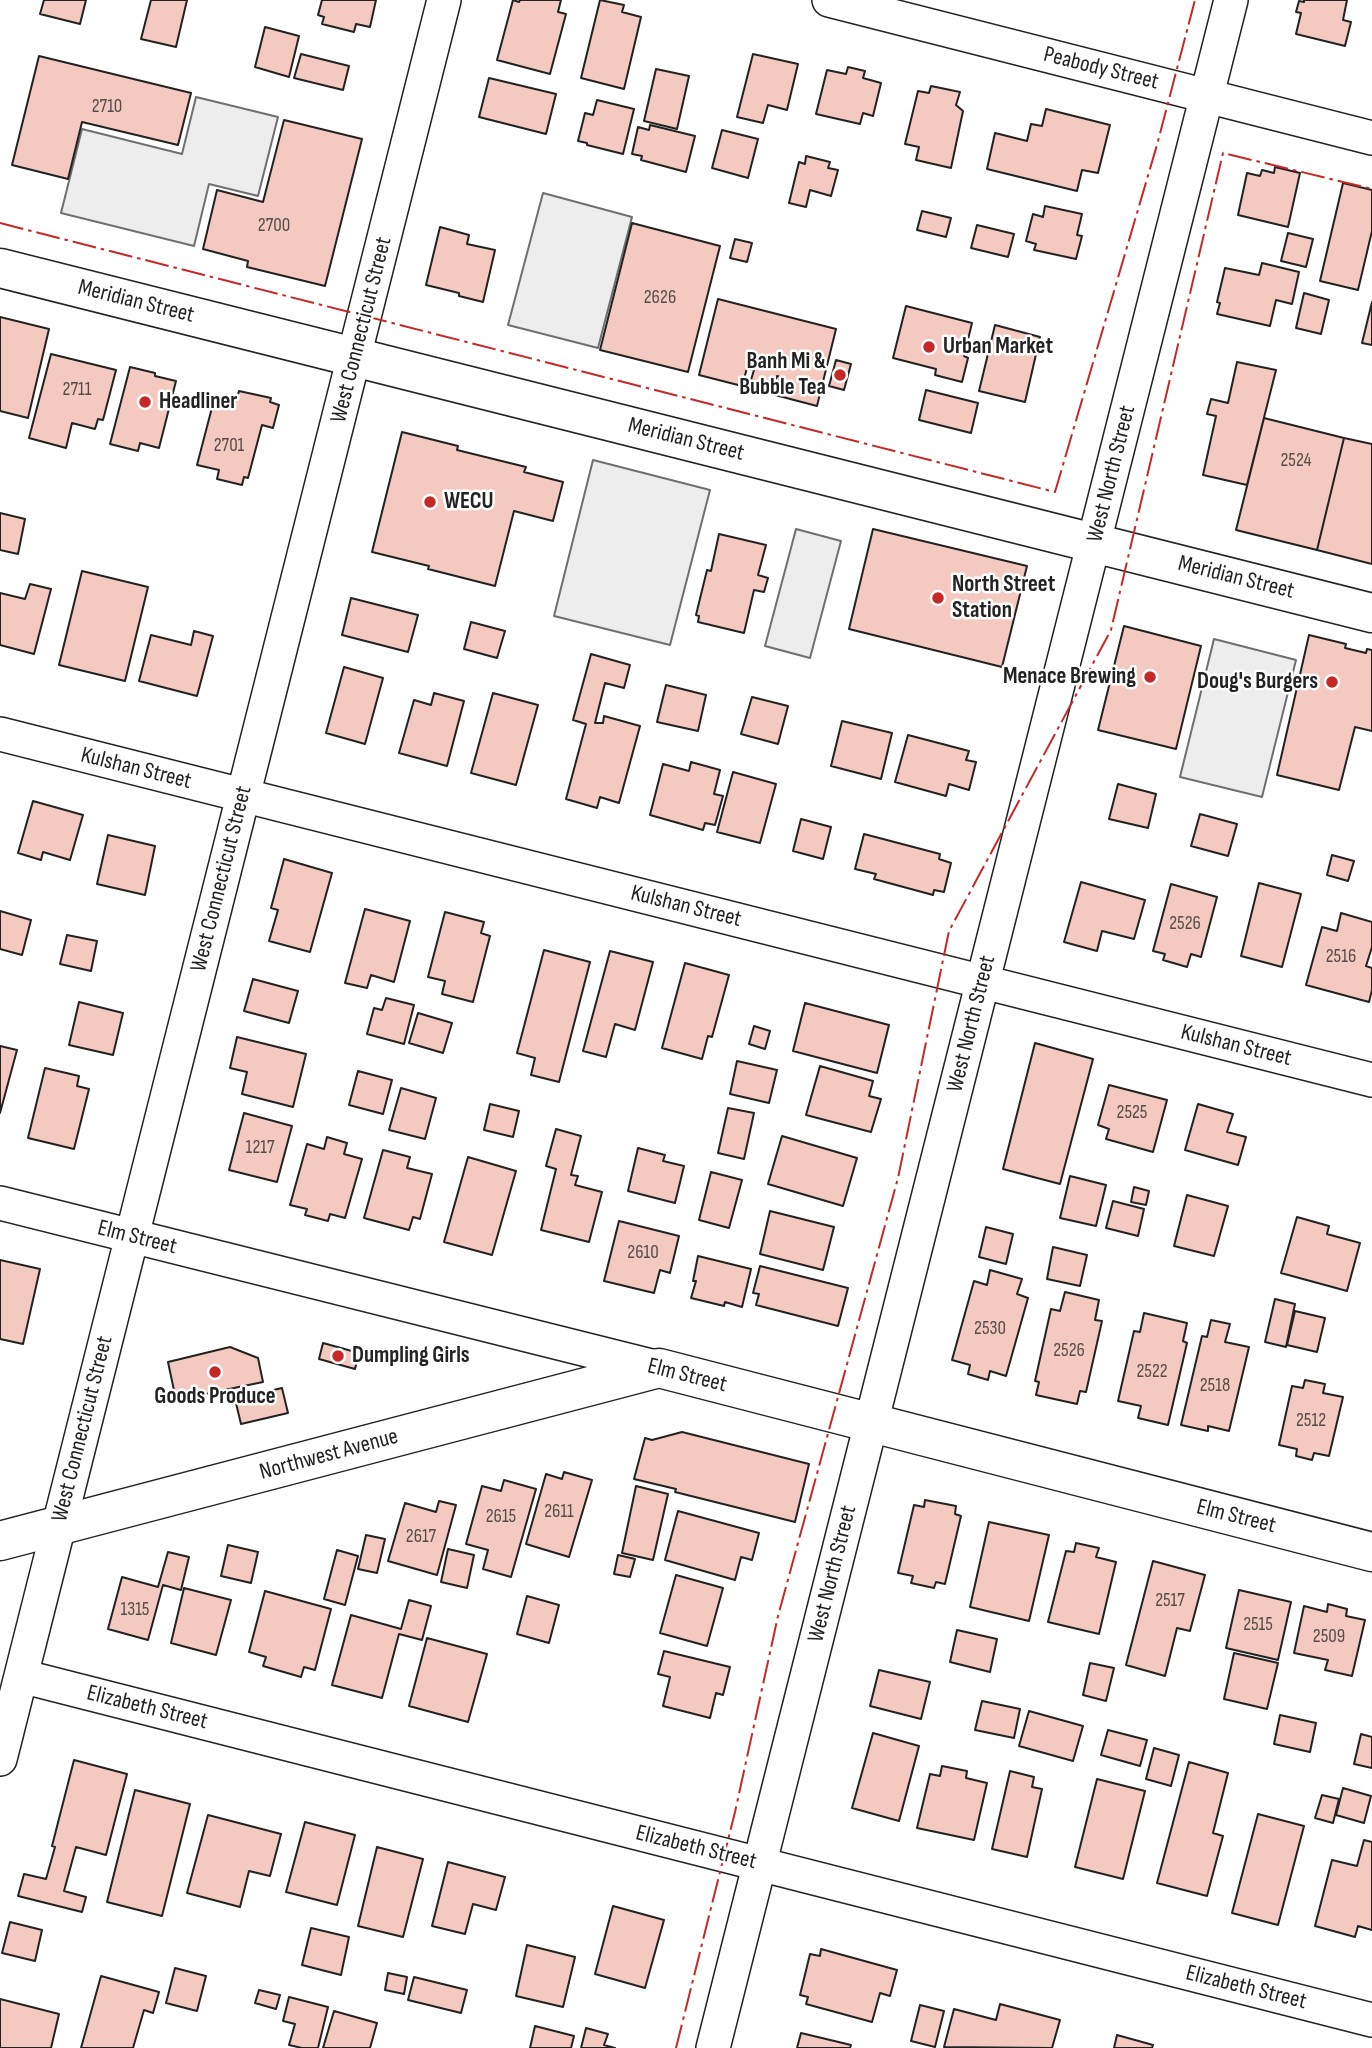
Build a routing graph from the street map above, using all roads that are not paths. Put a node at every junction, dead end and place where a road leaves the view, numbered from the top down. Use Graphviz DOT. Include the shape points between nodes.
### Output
graph roads {
  1 [pos="444,0"];
  2 [pos="829,0"];
  3 [pos="1231,0"];
  4 [pos="1207,96"];
  5 [pos="1372,138"];
  6 [pos="0,268"];
  7 [pos="355,357"];
  8 [pos="1094,543"];
  9 [pos="1372,612"];
  10 [pos="0,734"];
  11 [pos="243,796"];
  12 [pos="983,982"];
  13 [pos="1372,1080"];
  14 [pos="0,1203"];
  15 [pos="132,1236"];
  16 [pos="659,1368"];
  17 [pos="872,1423"];
  18 [pos="59,1526"];
  19 [pos="0,1541"];
  20 [pos="1372,1552"];
  21 [pos="21,1676"];
  22 [pos="0,1759"];
  23 [pos="760,1864"];
  24 [pos="1372,2020"];
  25 [pos="713,2048"];
  1 -- 7 [label="street, West Connecticut Street"];
  2 -- 4 [label="street, Peabody Street"];
  3 -- 4 [label="street, West North Street"];
  4 -- 5 [label="street, Peabody Street"];
  4 -- 8 [label="street, West North Street"];
  6 -- 7 [label="street, Meridian Street"];
  7 -- 8 [label="street, Meridian Street"];
  7 -- 11 [label="street, West Connecticut Street"];
  8 -- 9 [label="street, Meridian Street"];
  8 -- 12 [label="street, West North Street"];
  10 -- 11 [label="street, Kulshan Street"];
  11 -- 12 [label="street, Kulshan Street"];
  11 -- 15 [label="street, West Connecticut Street"];
  12 -- 13 [label="street, Kulshan Street"];
  12 -- 17 [label="street, West North Street"];
  14 -- 15 [label="street, Elm Street"];
  15 -- 16 [label="street, Elm Street"];
  15 -- 18 [label="street, West Connecticut Street"];
  16 -- 17 [label="street, Elm Street"];
  16 -- 18 [label="street, Northwest Avenue"];
  17 -- 20 [label="street, Elm Street"];
  17 -- 23 [label="street, West North Street"];
  18 -- 19 [label="street, Northwest Avenue"];
  18 -- 21 [label="street, West Connecticut Street"];
  21 -- 22 [label="street, West Connecticut Street"];
  21 -- 23 [label="street, Elizabeth Street"];
  23 -- 24 [label="street, Elizabeth Street"];
  23 -- 25 [label="street, West North Street"];
}
